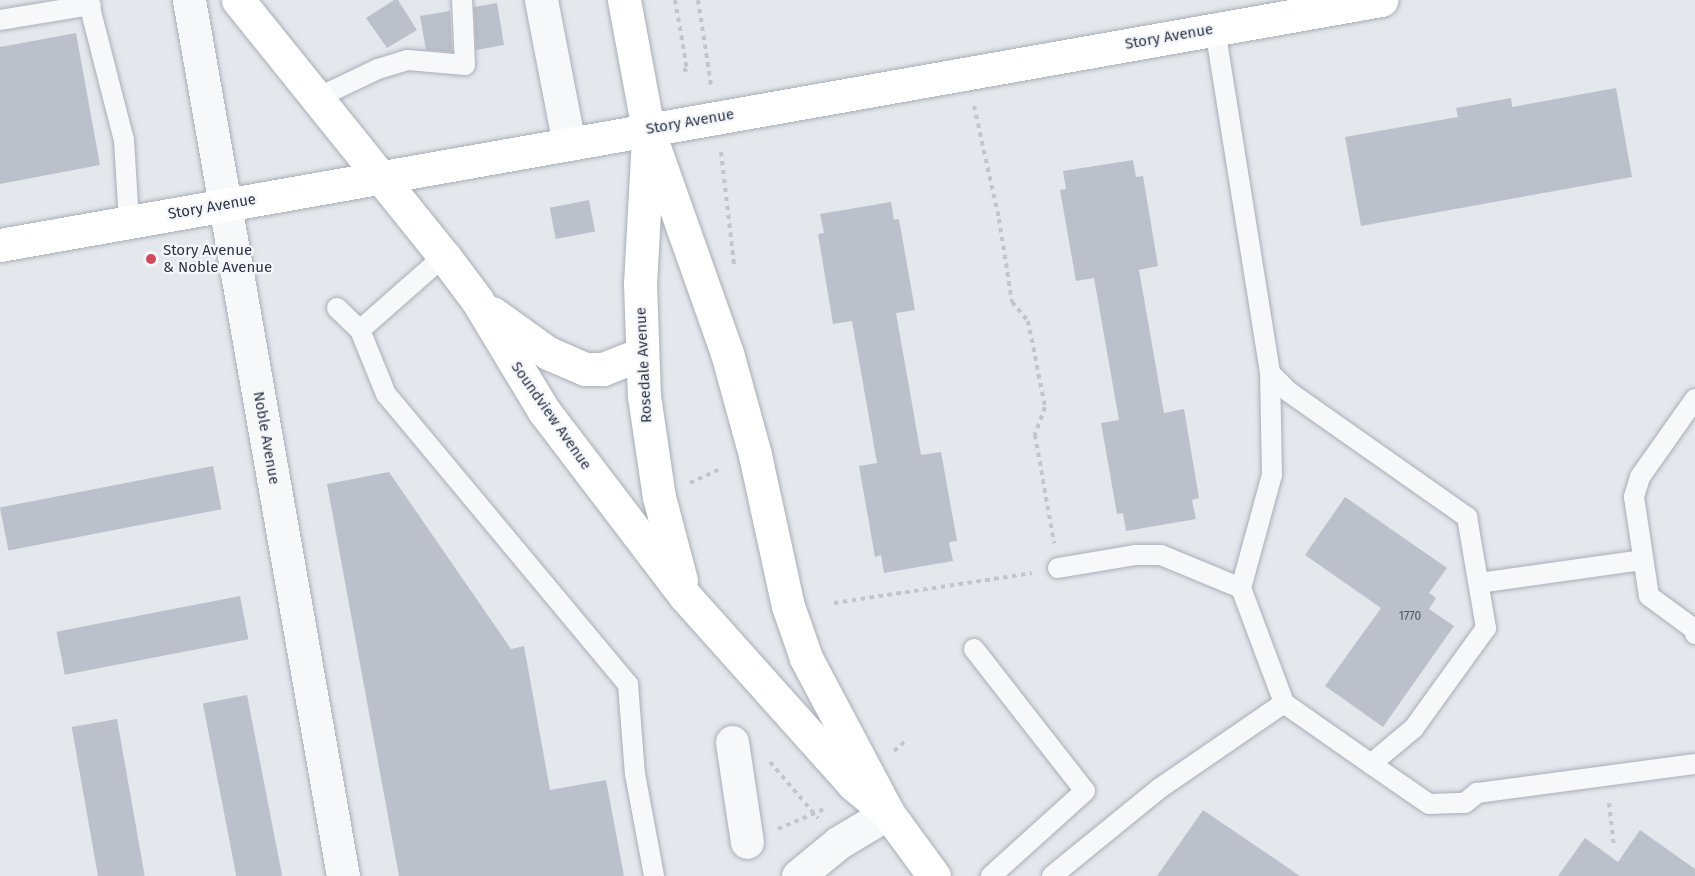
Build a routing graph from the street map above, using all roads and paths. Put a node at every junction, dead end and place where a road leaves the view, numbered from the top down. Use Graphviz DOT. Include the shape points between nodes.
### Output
graph roads {
  1 [pos="189,0"];
  2 [pos="238,0"];
  3 [pos="462,0"];
  4 [pos="541,0"];
  5 [pos="624,0"];
  6 [pos="675,0"];
  7 [pos="698,0"];
  8 [pos="1381,0"];
  9 [pos="90,2"];
  10 [pos="1298,7"];
  11 [pos="0,20"];
  12 [pos="1215,29"];
  13 [pos="687,69"];
  14 [pos="710,73"];
  15 [pos="967,73"];
  16 [pos="318,98"];
  17 [pos="648,130"];
  18 [pos="569,144"];
  19 [pos="382,177"];
  20 [pos="225,205"];
  21 [pos="129,222"];
  22 [pos="0,245"];
  23 [pos="444,256"];
  24 [pos="477,300"];
  25 [pos="337,308"];
  26 [pos="360,330"];
  27 [pos="641,354"];
  28 [pos="1270,373"];
  29 [pos="1695,399"];
  30 [pos="755,456"];
  31 [pos="722,468"];
  32 [pos="682,487"];
  33 [pos="1642,560"];
  34 [pos="1058,568"];
  35 [pos="1479,583"];
  36 [pos="1241,588"];
  37 [pos="685,596"];
  38 [pos="834,603"];
  39 [pos="1695,634"];
  40 [pos="974,649"];
  41 [pos="1284,703"];
  42 [pos="908,739"];
  43 [pos="732,742"];
  44 [pos="891,754"];
  45 [pos="767,758"];
  46 [pos="1371,764"];
  47 [pos="1695,765"];
  48 [pos="1606,776"];
  49 [pos="824,809"];
  50 [pos="814,813"];
  51 [pos="888,813"];
  52 [pos="824,824"];
  53 [pos="761,836"];
  54 [pos="1614,847"];
  55 [pos="343,876"];
  56 [pos="654,876"];
  57 [pos="798,876"];
  58 [pos="934,876"];
  59 [pos="990,876"];
  60 [pos="1052,876"];
  1 -- 20 [label="street, Noble Avenue"];
  2 -- 16 [label="main road, Soundview Avenue"];
  3 -- 16 [label="lane" via="465,65 408,60 378,69"];
  4 -- 18 [label="street"];
  5 -- 17 [label="main road, Rosedale Avenue"];
  6 -- 13 [label="path"];
  7 -- 14 [label="path"];
  8 -- 10 [label="main road, Story Avenue"];
  9 -- 11 [label="lane"];
  9 -- 21 [label="lane" via="124,140"];
  10 -- 12 [label="main road, Story Avenue"];
  12 -- 15 [label="main road, Story Avenue"];
  12 -- 28 [label="lane"];
  15 -- 17 [label="main road, Story Avenue"];
  15 -- 34 [label="path" via="999,219 1012,302 1028,321 1045,407 1035,435"];
  16 -- 19 [label="main road, Soundview Avenue"];
  17 -- 18 [label="main road, Story Avenue"];
  17 -- 27 [label="main road, Rosedale Avenue" via="640,283"];
  17 -- 30 [label="main road, Rosedale Avenue" via="727,353"];
  18 -- 19 [label="main road, Story Avenue"];
  19 -- 20 [label="main road, Story Avenue"];
  19 -- 23 [label="main road, Soundview Avenue"];
  20 -- 21 [label="main road, Story Avenue"];
  20 -- 55 [label="street, Noble Avenue"];
  21 -- 22 [label="main road, Story Avenue"];
  23 -- 24 [label="main road, Soundview Avenue"];
  23 -- 26 [label="lane"];
  24 -- 27 [label="main road" via="525,339 585,369 603,369"];
  24 -- 37 [label="main road, Soundview Avenue" via="544,411"];
  25 -- 26 [label="lane"];
  26 -- 56 [label="lane" via="386,394 628,684 635,774"];
  27 -- 37 [label="main road, Rosedale Avenue" via="655,471"];
  28 -- 35 [label="lane" via="1289,392 1467,517"];
  28 -- 36 [label="lane" via="1272,475"];
  29 -- 33 [label="lane" via="1640,477 1634,497"];
  30 -- 51 [label="main road, Soundview Avenue" via="788,606 806,658"];
  31 -- 32 [label="path"];
  33 -- 35 [label="lane"];
  33 -- 39 [label="lane" via="1649,596 1694,629"];
  34 -- 36 [label="lane" via="1136,555 1161,555"];
  34 -- 38 [label="path"];
  35 -- 46 [label="lane" via="1486,628 1414,728"];
  36 -- 41 [label="lane"];
  37 -- 51 [label="main road, Soundview Avenue" via="853,784"];
  40 -- 59 [label="lane" via="1085,791"];
  41 -- 46 [label="lane"];
  41 -- 60 [label="lane" via="1160,788"];
  42 -- 44 [label="path"];
  43 -- 53 [label="street"];
  45 -- 50 [label="path"];
  46 -- 48 [label="lane" via="1429,804 1465,803 1477,793"];
  47 -- 48 [label="lane"];
  48 -- 54 [label="path"];
  49 -- 50 [label="path"];
  50 -- 52 [label="path"];
  50 -- 53 [label="path"];
  51 -- 57 [label="street" via="838,843"];
  51 -- 58 [label="main road, Soundview Avenue"];
}
